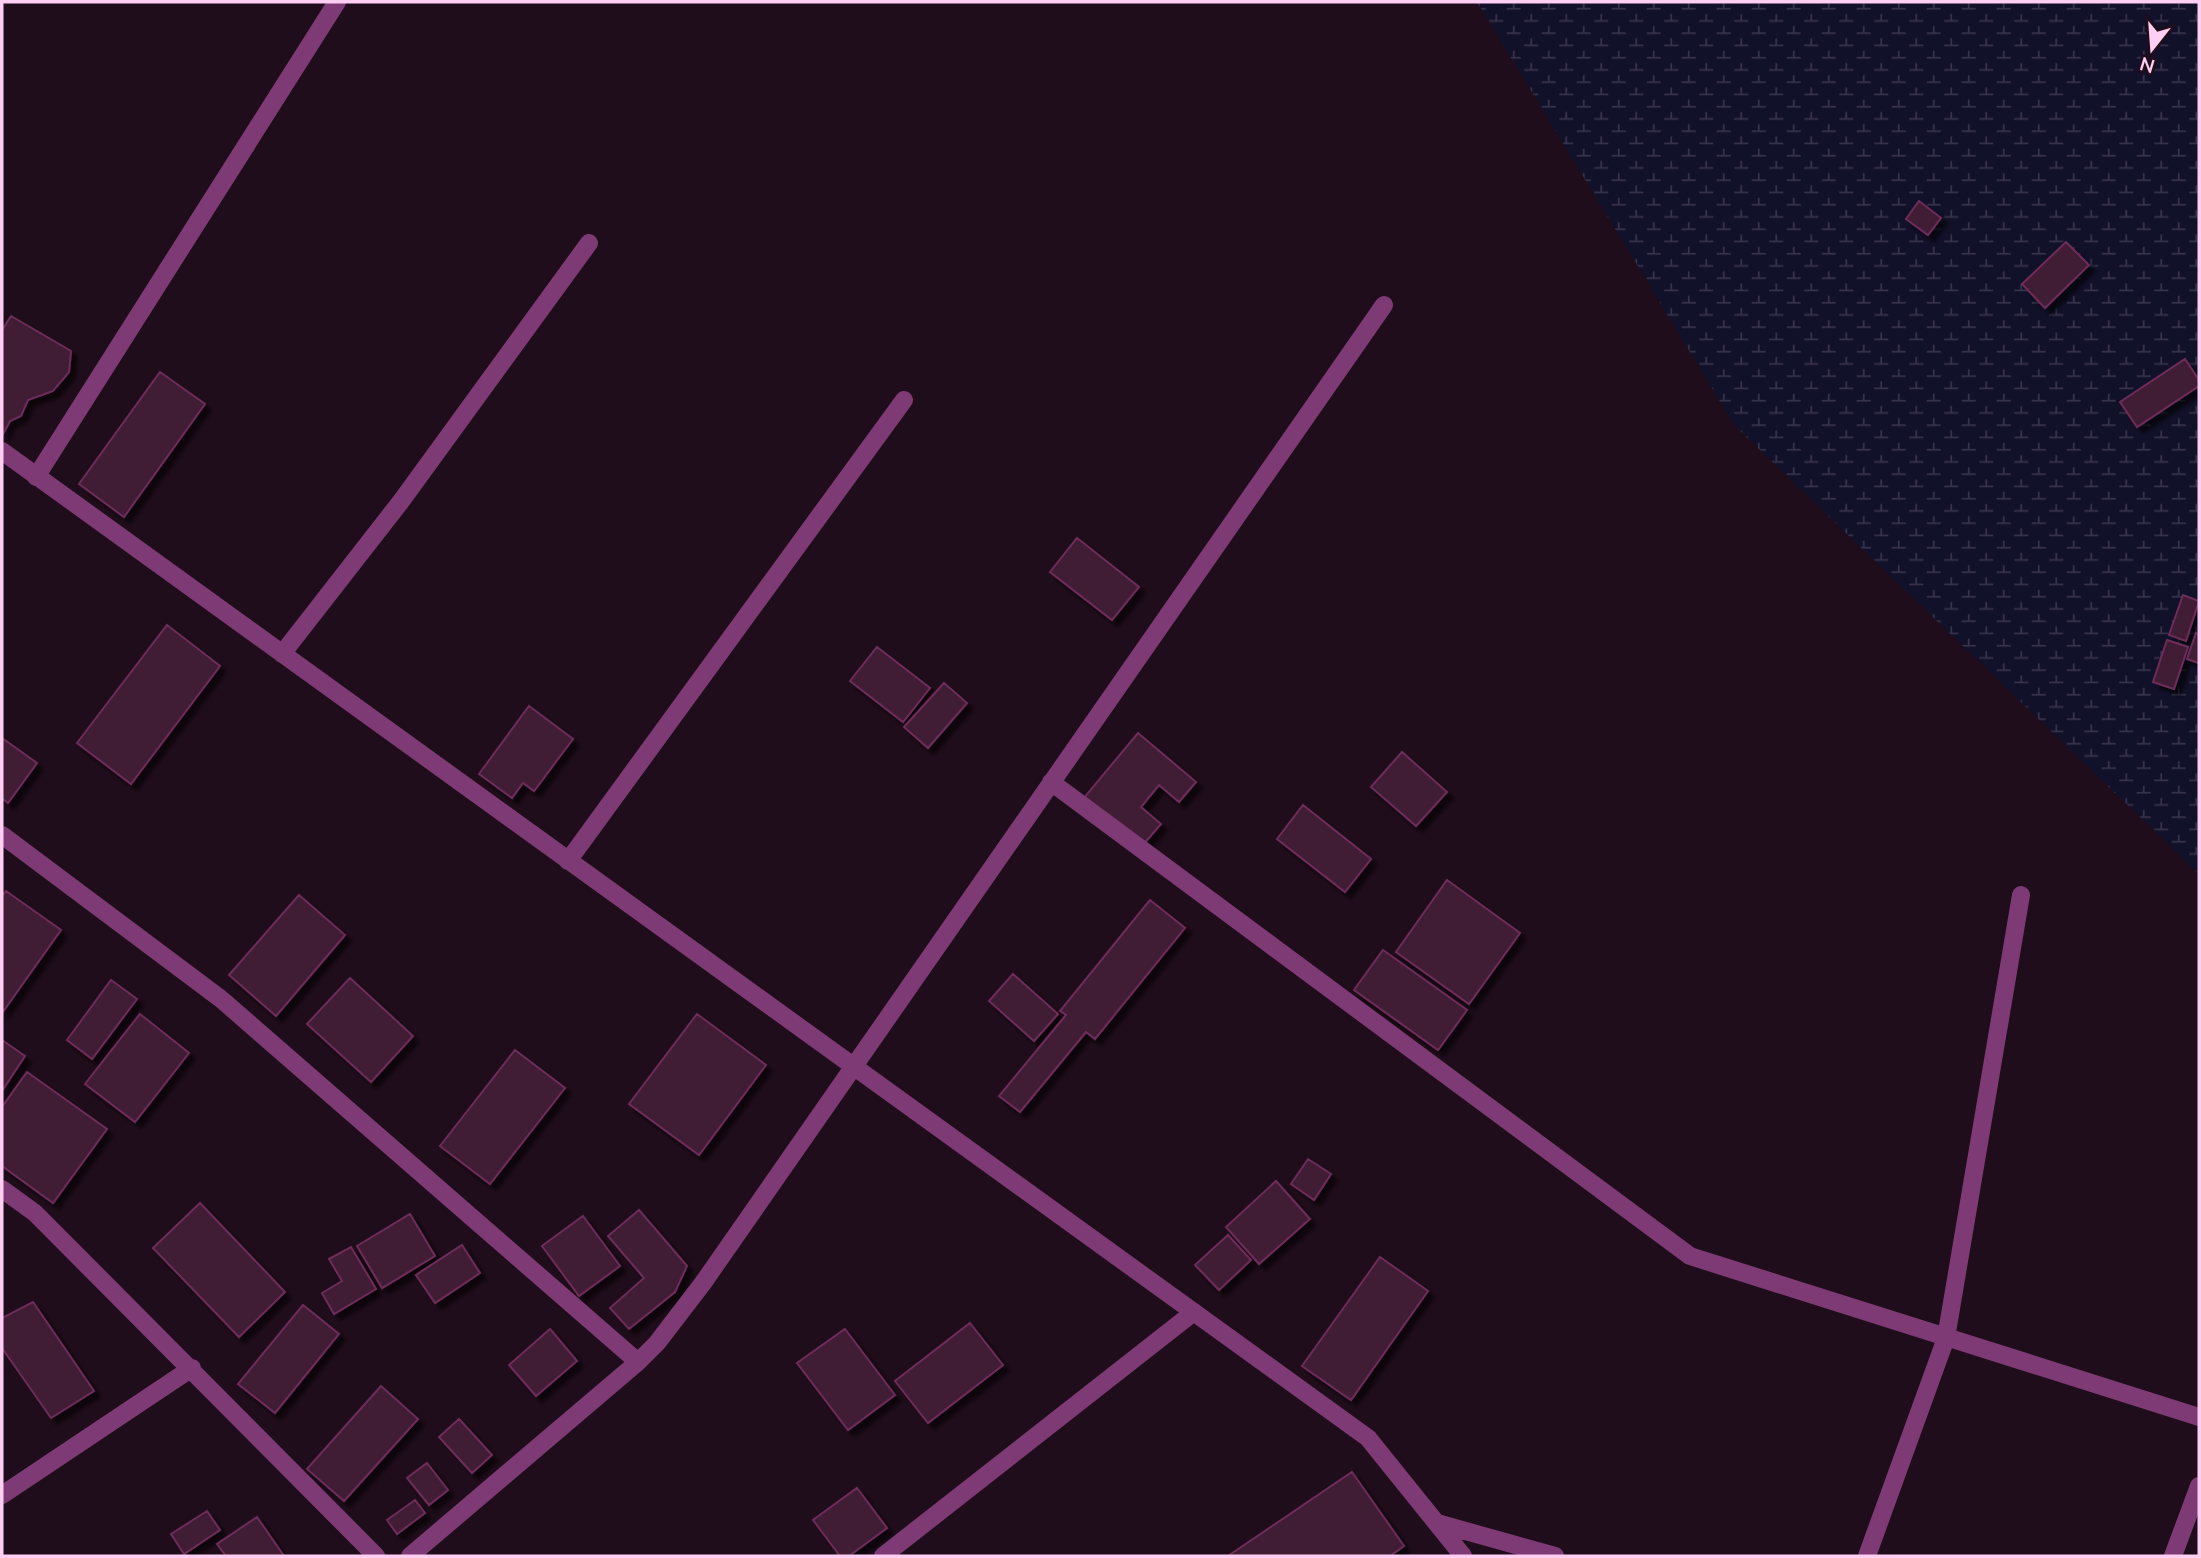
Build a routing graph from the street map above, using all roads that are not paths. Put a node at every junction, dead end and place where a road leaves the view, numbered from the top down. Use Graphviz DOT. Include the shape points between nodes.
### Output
graph roads {
  1 [pos="337,2"];
  2 [pos="589,243"];
  3 [pos="1384,305"];
  4 [pos="904,400"];
  5 [pos="2,451"];
  6 [pos="36,477"];
  7 [pos="282,654"];
  8 [pos="1051,782"];
  9 [pos="2,835"];
  10 [pos="568,861"];
  11 [pos="2021,895"];
  12 [pos="853,1066"];
  13 [pos="2,1189"];
  14 [pos="1194,1312"];
  15 [pos="1946,1338"];
  16 [pos="638,1362"];
  17 [pos="192,1368"];
  18 [pos="2199,1417"];
  19 [pos="2199,1486"];
  20 [pos="2,1495"];
  21 [pos="1437,1523"];
  22 [pos="1509,1545"];
  23 [pos="376,1556"];
  24 [pos="410,1556"];
  25 [pos="883,1556"];
  26 [pos="1463,1556"];
  27 [pos="1493,1556"];
  28 [pos="1555,1556"];
  29 [pos="1867,1556"];
  30 [pos="2173,1556"];
  1 -- 6 [label="street"];
  2 -- 7 [label="street" via="402,500"];
  3 -- 8 [label="street"];
  4 -- 10 [label="street"];
  5 -- 6 [label="street"];
  6 -- 7 [label="street"];
  7 -- 10 [label="street"];
  8 -- 12 [label="street"];
  8 -- 15 [label="street" via="1690,1256"];
  9 -- 16 [label="street" via="221,999"];
  10 -- 12 [label="street"];
  11 -- 15 [label="street"];
  12 -- 14 [label="street"];
  12 -- 16 [label="street" via="703,1283"];
  13 -- 17 [label="street" via="35,1213"];
  14 -- 21 [label="street" via="1368,1438"];
  14 -- 25 [label="street"];
  15 -- 18 [label="street"];
  15 -- 29 [label="street"];
  16 -- 24 [label="street"];
  17 -- 20 [label="street"];
  17 -- 23 [label="street"];
  19 -- 30 [label="street"];
  21 -- 22 [label="street"];
  21 -- 26 [label="street"];
  22 -- 27 [label="street"];
  22 -- 28 [label="street"];
}
